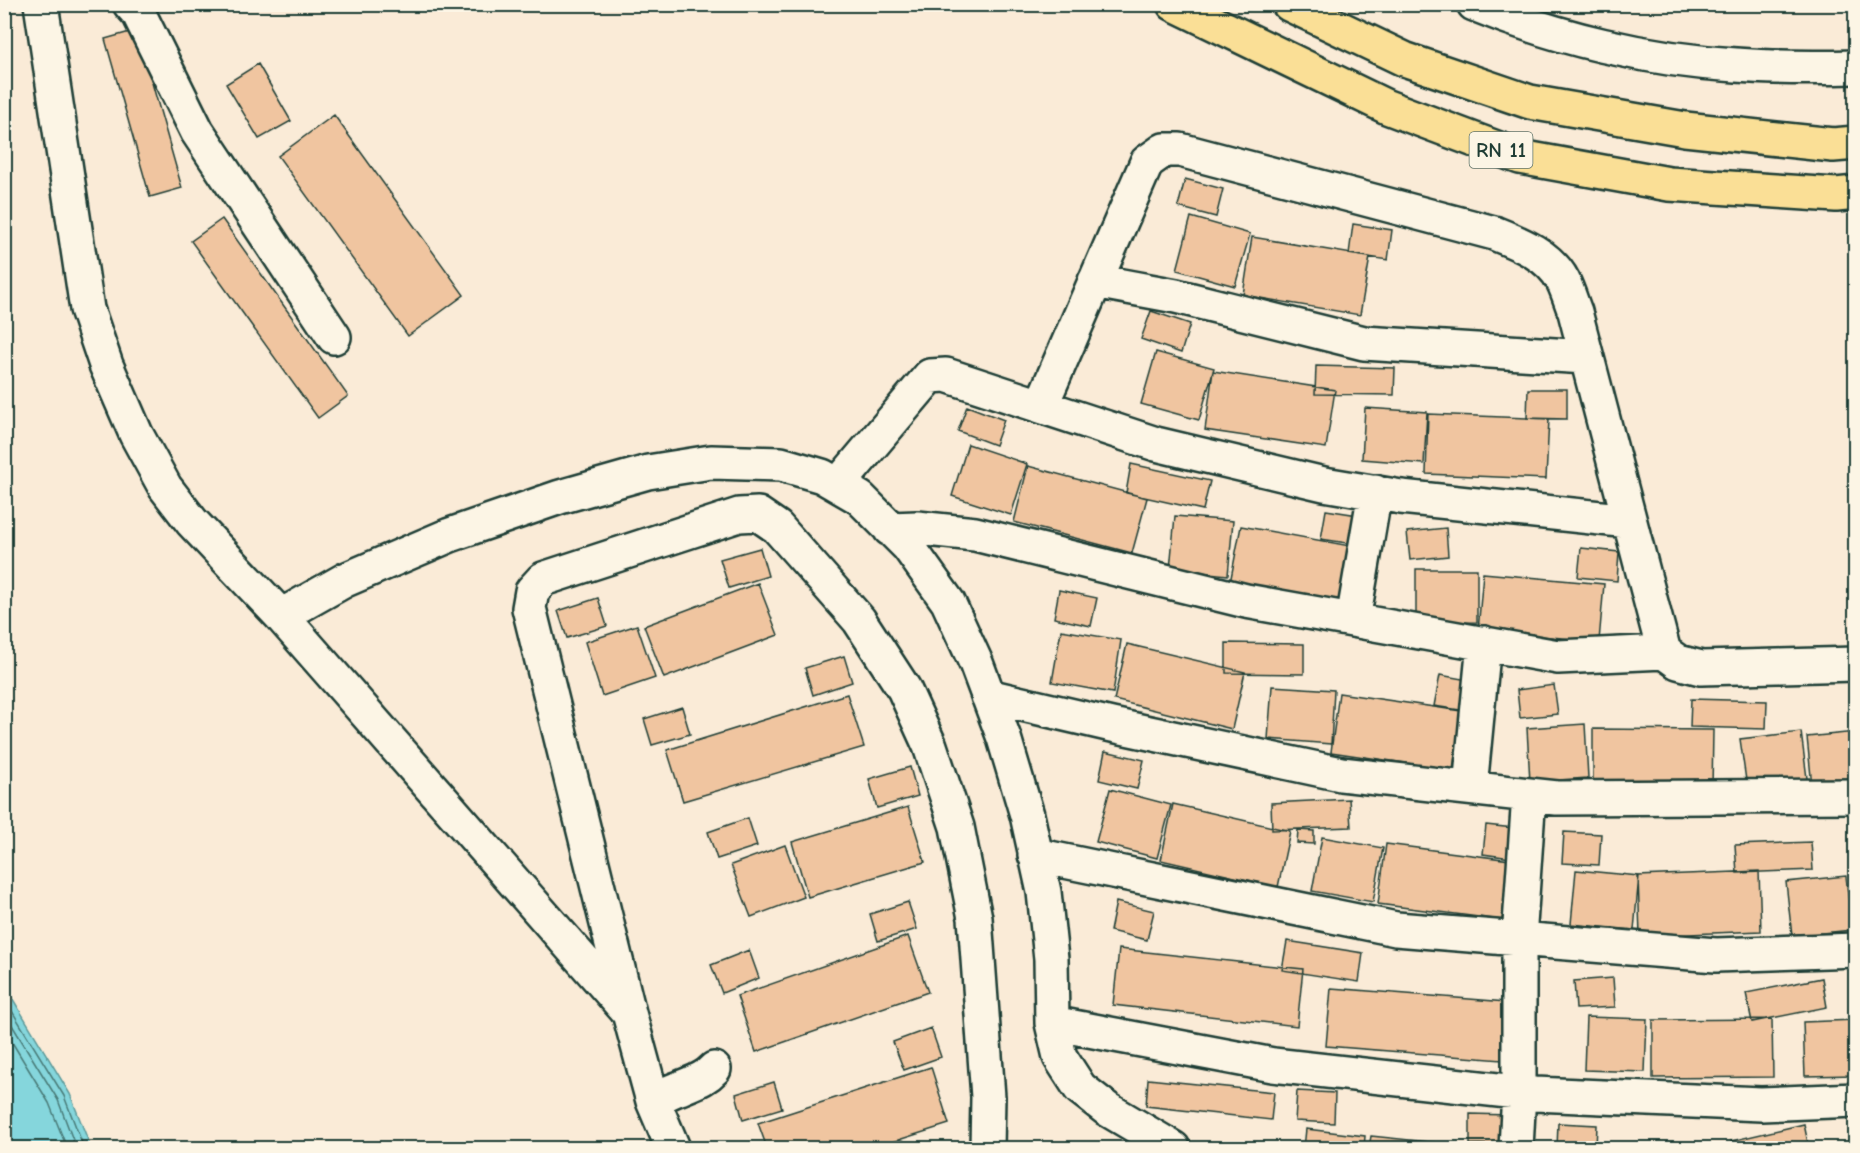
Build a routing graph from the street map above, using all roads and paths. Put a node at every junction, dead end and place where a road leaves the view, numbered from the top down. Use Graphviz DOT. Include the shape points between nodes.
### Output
graph roads {
  1 [pos="41,4"];
  2 [pos="130,4"];
  3 [pos="1174,4"];
  4 [pos="1289,4"];
  5 [pos="1474,4"];
  6 [pos="1856,67"];
  7 [pos="1856,143"];
  8 [pos="1856,193"];
  9 [pos="1095,281"];
  10 [pos="334,337"];
  11 [pos="1586,357"];
  12 [pos="1041,406"];
  13 [pos="838,485"];
  14 [pos="1375,492"];
  15 [pos="1629,521"];
  16 [pos="890,529"];
  17 [pos="281,616"];
  18 [pos="1353,620"];
  19 [pos="1484,643"];
  20 [pos="1664,652"];
  21 [pos="1856,664"];
  22 [pos="988,696"];
  23 [pos="1470,788"];
  24 [pos="1529,795"];
  25 [pos="1856,796"];
  26 [pos="1035,855"];
  27 [pos="1520,939"];
  28 [pos="1856,950"];
  29 [pos="611,980"];
  30 [pos="1052,1023"];
  31 [pos="714,1069"];
  32 [pos="1519,1092"];
  33 [pos="1856,1100"];
  34 [pos="652,1101"];
  35 [pos="673,1149"];
  36 [pos="987,1149"];
  37 [pos="1173,1149"];
  38 [pos="1516,1149"];
  1 -- 17 [label="street" via="87,309 106,365 136,434 165,487 192,522"];
  2 -- 10 [label="street" via="139,14 197,131"];
  3 -- 8 [label="highway, RN 11" via="1387,107 1520,157 1669,184"];
  4 -- 7 [label="highway, RN 11" via="1404,59 1530,102 1685,129 1833,145"];
  5 -- 6 [label="street" via="1550,31 1672,58 1755,66"];
  9 -- 11 [label="street" via="1176,296 1364,343"];
  9 -- 11 [label="street" via="1147,162 1164,150 1180,150 1523,244 1546,260 1562,279"];
  9 -- 12 [label="street"];
  11 -- 15 [label="street"];
  12 -- 13 [label="street" via="946,375 930,376"];
  12 -- 14 [label="street" via="1156,444 1314,482"];
  13 -- 16 [label="street" via="860,498"];
  13 -- 17 [label="street" via="781,464 711,462 648,472 450,535 345,580"];
  14 -- 15 [label="street"];
  14 -- 18 [label="street"];
  15 -- 20 [label="street"];
  16 -- 18 [label="street" via="975,534 1246,602"];
  16 -- 22 [label="street" via="908,546 948,602"];
  17 -- 29 [label="street"];
  18 -- 19 [label="street"];
  19 -- 20 [label="street" via="1558,657"];
  19 -- 23 [label="street"];
  20 -- 21 [label="street" via="1678,662 1701,669"];
  22 -- 23 [label="street" via="1341,774"];
  22 -- 26 [label="street" via="1011,760"];
  23 -- 24 [label="street"];
  24 -- 25 [label="street"];
  24 -- 27 [label="street"];
  26 -- 27 [label="street" via="1396,929"];
  26 -- 30 [label="street" via="1044,892 1051,959"];
  27 -- 28 [label="street" via="1716,955"];
  27 -- 32 [label="street"];
  29 -- 34 [label="street" via="629,1013"];
  29 -- 36 [label="street" via="529,608 532,591 543,579 739,515 758,514 777,527 859,620 904,689 930,746 957,827 975,918 988,1097"];
  30 -- 32 [label="street" via="1273,1065"];
  30 -- 37 [label="street" via="1060,1057 1080,1088"];
  31 -- 34 [label="street" via="708,1076"];
  32 -- 33 [label="street" via="1761,1104"];
  32 -- 38 [label="street"];
  34 -- 35 [label="street"];
}
